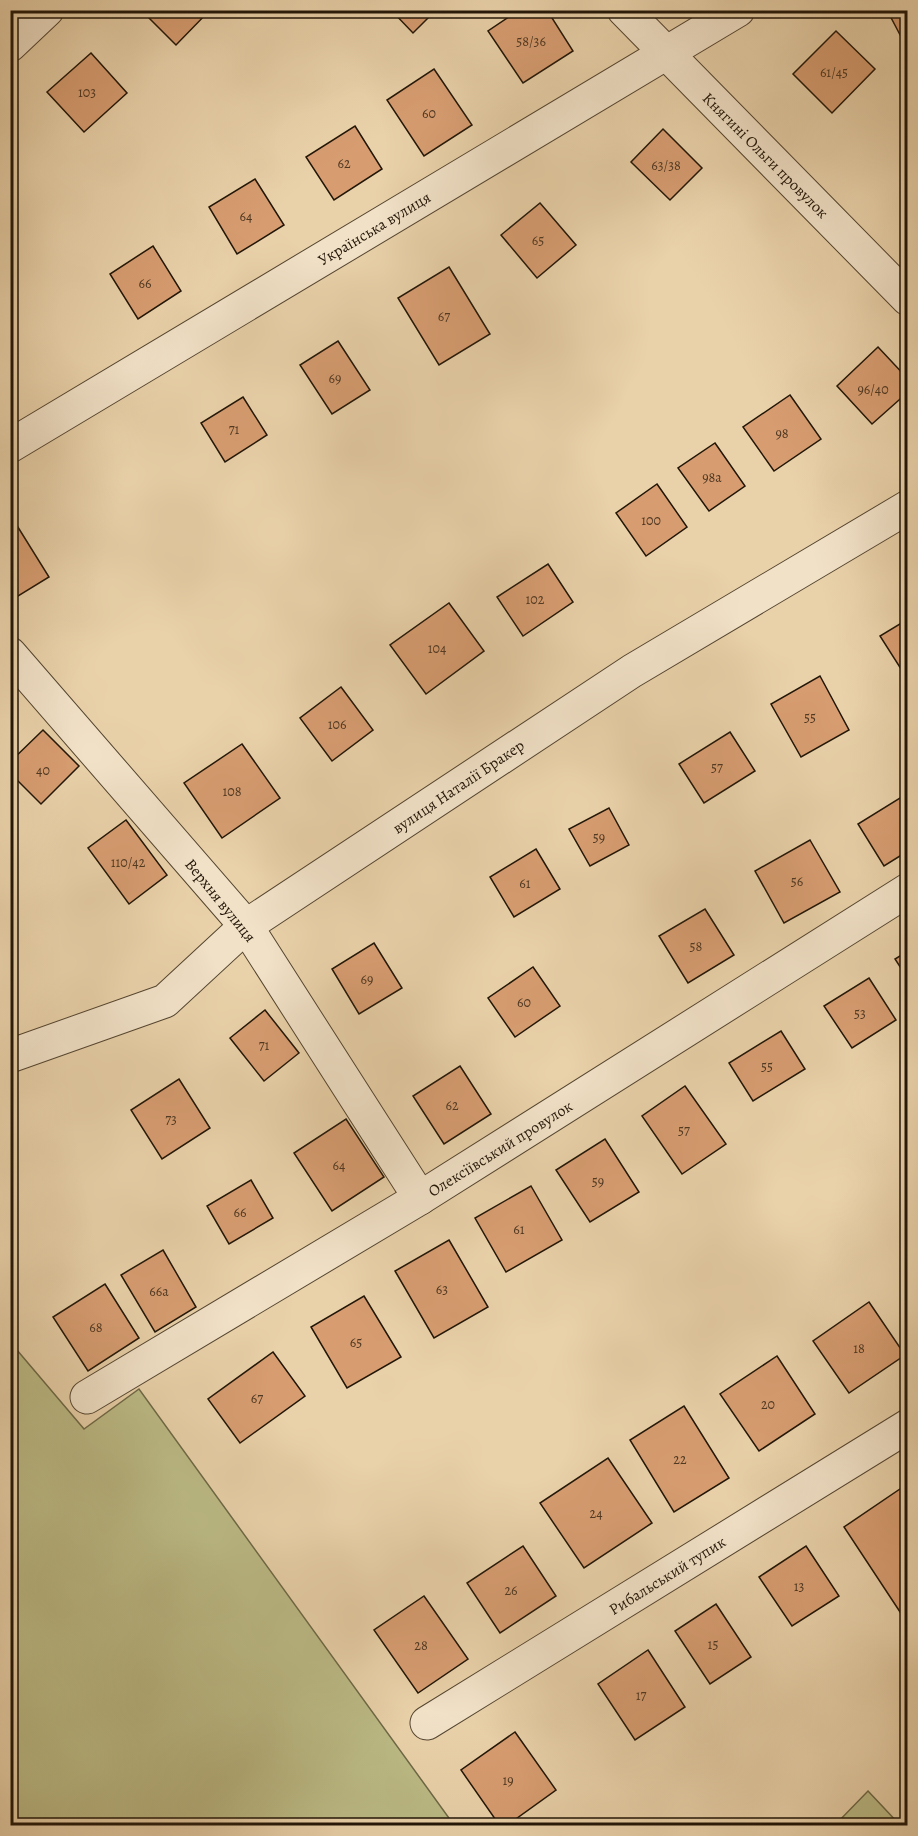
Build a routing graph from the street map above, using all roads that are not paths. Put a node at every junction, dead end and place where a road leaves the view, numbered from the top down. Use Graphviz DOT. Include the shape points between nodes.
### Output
graph roads {
  1 [pos="47,10"];
  2 [pos="624,10"];
  3 [pos="738,10"];
  4 [pos="10,45"];
  5 [pos="665,54"];
  6 [pos="908,299"];
  7 [pos="10,446"];
  8 [pos="908,507"];
  9 [pos="10,654"];
  10 [pos="908,890"];
  11 [pos="246,926"];
  12 [pos="10,1056"];
  13 [pos="420,1198"];
  14 [pos="87,1397"];
  15 [pos="908,1426"];
  16 [pos="427,1723"];
  1 -- 4 [label="street"];
  2 -- 5 [label="street, Княгині Ольги провулок"];
  3 -- 5 [label="street, Українська вулиця"];
  5 -- 6 [label="street, Княгині Ольги провулок"];
  5 -- 7 [label="street, Українська вулиця"];
  8 -- 11 [label="street, вулиця Наталії Бракер" via="632,671"];
  9 -- 11 [label="street, Верхня вулиця"];
  10 -- 13 [label="street, Олексіївський провулок"];
  11 -- 12 [label="street, вулиця Наталії Бракер" via="165,1001"];
  11 -- 13 [label="street, Верхня вулиця"];
  13 -- 14 [label="street, Олексіївський провулок"];
  15 -- 16 [label="street, Рибальський тупик"];
}
